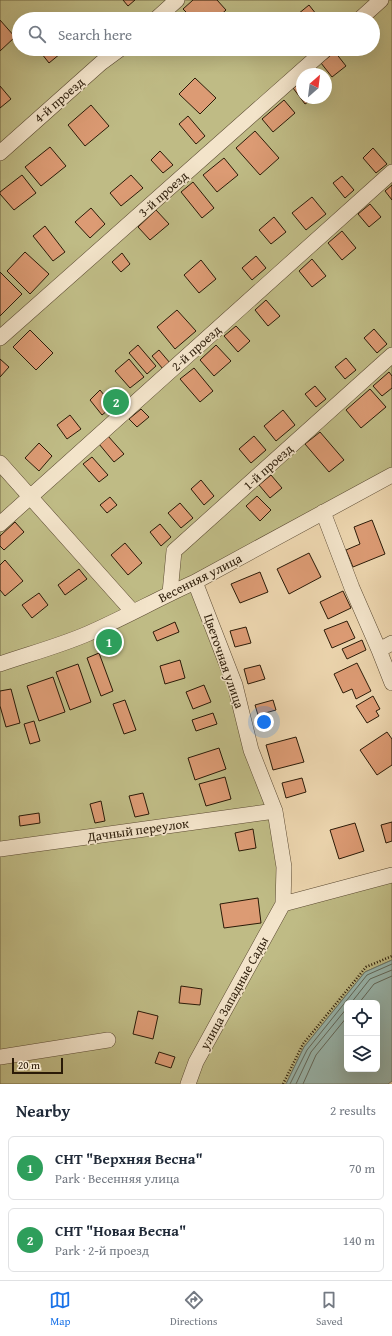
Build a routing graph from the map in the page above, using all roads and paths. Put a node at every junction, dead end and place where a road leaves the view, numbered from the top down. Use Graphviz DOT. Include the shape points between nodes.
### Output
graph roads {
  1 [pos="177,0"];
  2 [pos="381,0"];
  3 [pos="164,12"];
  4 [pos="368,12"];
  5 [pos="110,56"];
  6 [pos="318,56"];
  7 [pos="0,153"];
  8 [pos="392,172"];
  9 [pos="0,338"];
  10 [pos="392,355"];
  11 [pos="0,463"];
  12 [pos="392,475"];
  13 [pos="30,497"];
  14 [pos="323,512"];
  15 [pos="0,524"];
  16 [pos="195,582"];
  17 [pos="170,593"];
  18 [pos="133,612"];
  19 [pos="386,646"];
  20 [pos="0,664"];
  21 [pos="392,683"];
  22 [pos="275,811"];
  23 [pos="0,849"];
  24 [pos="392,875"];
  25 [pos="284,904"];
  26 [pos="392,956"];
  27 [pos="108,1040"];
  28 [pos="0,1057"];
  29 [pos="188,1084"];
  30 [pos="284,1084"];
  1 -- 3 [label="street"];
  2 -- 4 [label="street"];
  5 -- 7 [label="street, 4-й проезд"];
  6 -- 9 [label="street, 3-й проезд"];
  8 -- 13 [label="street, 2-й проезд"];
  10 -- 17 [label="street, 1-й проезд" via="174,552"];
  11 -- 13 [label="street"];
  12 -- 14 [label="street, Весенняя улица"];
  13 -- 15 [label="street, 2-й проезд"];
  13 -- 18 [label="street"];
  14 -- 16 [label="street, Весенняя улица"];
  14 -- 19 [label="street" via="352,588"];
  16 -- 17 [label="street, Весенняя улица"];
  16 -- 22 [label="street, Цветочная улица" via="235,685 251,750"];
  17 -- 18 [label="street, Весенняя улица"];
  18 -- 20 [label="street, Весенняя улица" via="86,634"];
  19 -- 21 [label="street"];
  22 -- 23 [label="street, Дачный переулок"];
  22 -- 25 [label="street, Цветочная улица" via="284,867"];
  24 -- 25 [label="street"];
  25 -- 29 [label="street, улица Западные Сады" via="196,1062"];
  26 -- 30 [label="path" via="366,967 303,1044"];
  27 -- 28 [label="street"];
}
